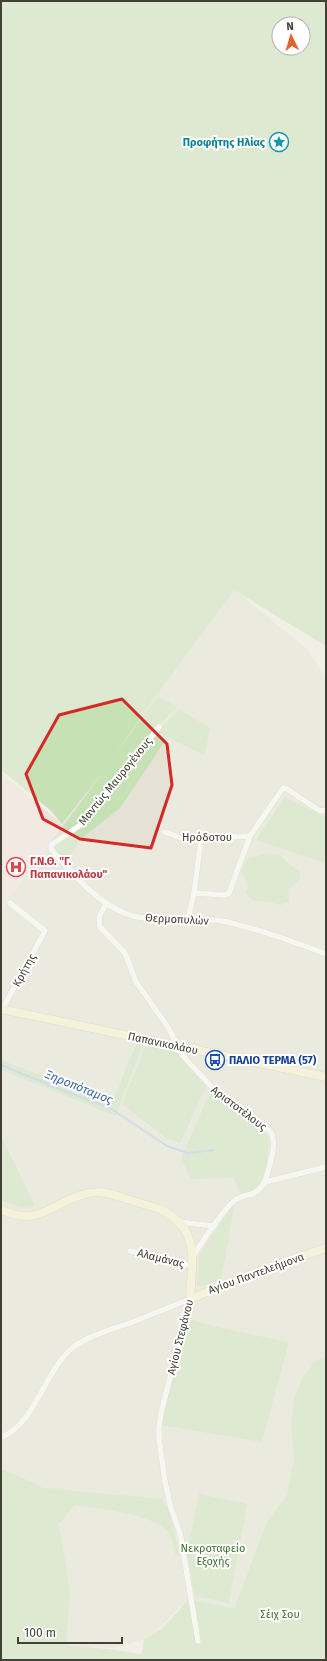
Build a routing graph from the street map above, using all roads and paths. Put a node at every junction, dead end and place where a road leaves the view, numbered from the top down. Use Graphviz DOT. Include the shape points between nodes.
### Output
graph roads {
  1 [pos="159,727"];
  2 [pos="326,810"];
  3 [pos="165,832"];
  4 [pos="250,836"];
  5 [pos="201,839"];
  6 [pos="50,846"];
  7 [pos="194,893"];
  8 [pos="10,903"];
  9 [pos="106,904"];
  10 [pos="188,919"];
  11 [pos="326,954"];
  12 [pos="2,1009"];
  13 [pos="176,1046"];
  14 [pos="326,1077"];
  15 [pos="326,1167"];
  16 [pos="265,1182"];
  17 [pos="1,1210"];
  18 [pos="179,1222"];
  19 [pos="214,1226"];
  20 [pos="326,1248"];
  21 [pos="130,1251"];
  22 [pos="193,1256"];
  23 [pos="192,1266"];
  24 [pos="190,1299"];
  25 [pos="1,1437"];
  26 [pos="198,1640"];
  1 -- 6 [label="street, Μαντώς Μαυρογένους" via="82,824"];
  2 -- 4 [label="street" via="320,810 284,788"];
  3 -- 5 [label="street, Ηρόδοτου" via="184,839"];
  4 -- 5 [label="street, Ηρόδοτου"];
  4 -- 7 [label="street" via="229,893"];
  5 -- 7 [label="street"];
  6 -- 9 [label="street, Θερμοπυλών" via="70,872"];
  7 -- 10 [label="street"];
  8 -- 12 [label="street, Κρήτης" via="45,931"];
  9 -- 10 [label="street, Θερμοπυλών" via="138,917"];
  9 -- 13 [label="street, Αριστοτέλους" via="99,917 100,927 125,953 136,982 168,1027"];
  10 -- 11 [label="street, Θερμοπυλών" via="223,921 269,933"];
  12 -- 13 [label="street, Παπανικολάου"];
  13 -- 14 [label="street, Παπανικολάου"];
  13 -- 16 [label="street, Αριστοτέλους" via="219,1095 272,1134 274,1145"];
  15 -- 16 [label="street"];
  16 -- 19 [label="street" via="258,1192 235,1201"];
  17 -- 18 [label="street, Αγίου Στεφάνου" via="19,1217 27,1217 87,1193 100,1192 159,1209"];
  18 -- 19 [label="street"];
  18 -- 22 [label="street, Αγίου Στεφάνου" via="187,1234"];
  19 -- 22 [label="street"];
  20 -- 24 [label="street, Αγίου Παντελεήμονα" via="264,1269"];
  21 -- 23 [label="street, Αλαμάνας"];
  22 -- 23 [label="street, Αγίου Στεφάνου"];
  23 -- 24 [label="street, Αγίου Στεφάνου"];
  24 -- 25 [label="street, Αγίου Παντελεήμονα" via="96,1334 78,1344 60,1362 20,1426"];
  24 -- 26 [label="street, Αγίου Στεφάνου" via="161,1413 159,1439 165,1482 180,1533"];
}
